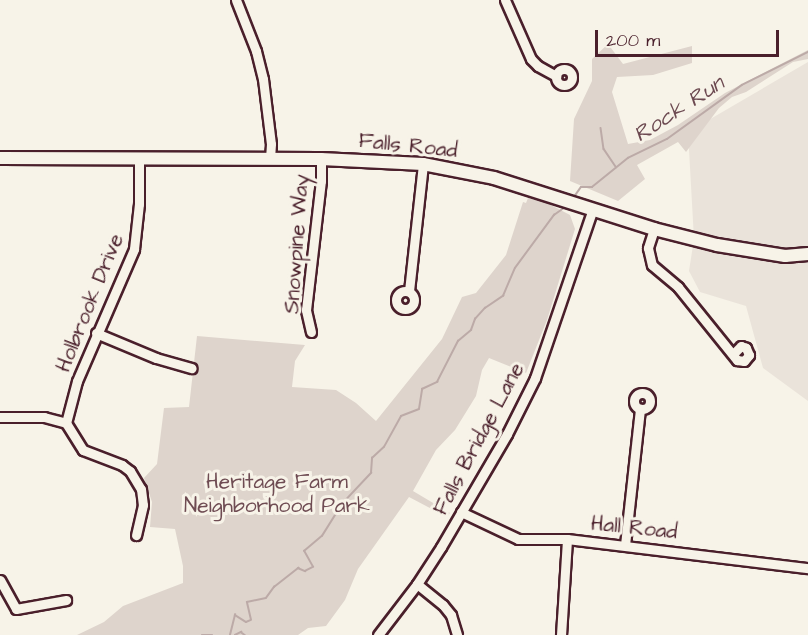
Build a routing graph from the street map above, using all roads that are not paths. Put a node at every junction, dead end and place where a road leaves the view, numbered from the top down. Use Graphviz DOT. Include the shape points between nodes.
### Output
graph roads {
  1 [pos="236,0"];
  2 [pos="505,0"];
  3 [pos="556,76"];
  4 [pos="0,158"];
  5 [pos="139,159"];
  6 [pos="270,159"];
  7 [pos="321,159"];
  8 [pos="423,164"];
  9 [pos="593,209"];
  10 [pos="654,229"];
  11 [pos="806,257"];
  12 [pos="409,291"];
  13 [pos="311,332"];
  14 [pos="96,333"];
  15 [pos="734,353"];
  16 [pos="192,368"];
  17 [pos="640,410"];
  18 [pos="0,417"];
  19 [pos="66,423"];
  20 [pos="461,512"];
  21 [pos="136,535"];
  22 [pos="567,539"];
  23 [pos="625,545"];
  24 [pos="808,568"];
  25 [pos="0,580"];
  26 [pos="417,584"];
  27 [pos="66,600"];
  28 [pos="378,635"];
  29 [pos="457,635"];
  30 [pos="561,635"];
  1 -- 6 [label="street" via="263,79"];
  2 -- 3 [label="street" via="531,59"];
  4 -- 5 [label="main road, Falls Road"];
  5 -- 6 [label="main road, Falls Road"];
  5 -- 14 [label="street, Holbrook Drive" via="134,249"];
  6 -- 7 [label="main road, Falls Road"];
  7 -- 8 [label="main road, Falls Road"];
  7 -- 13 [label="street, Snowpine Way" via="306,310"];
  8 -- 9 [label="main road, Falls Road" via="494,178"];
  8 -- 12 [label="street"];
  9 -- 10 [label="main road, Falls Road"];
  9 -- 20 [label="street, Falls Bridge Lane" via="535,378"];
  10 -- 11 [label="main road, Falls Road" via="717,245"];
  10 -- 15 [label="street" via="648,248 652,265 678,287"];
  14 -- 16 [label="street"];
  14 -- 19 [label="street, Holbrook Drive"];
  17 -- 23 [label="street"];
  18 -- 19 [label="street" via="44,417"];
  19 -- 21 [label="street" via="83,450 122,465 136,480 142,505"];
  20 -- 22 [label="street, Hall Road" via="518,539"];
  20 -- 26 [label="street, Falls Bridge Lane"];
  22 -- 23 [label="street, Hall Road"];
  22 -- 30 [label="street"];
  23 -- 24 [label="street, Hall Road"];
  25 -- 27 [label="street" via="16,609"];
  26 -- 28 [label="street, Falls Bridge Lane"];
  26 -- 29 [label="street" via="444,605"];
}
